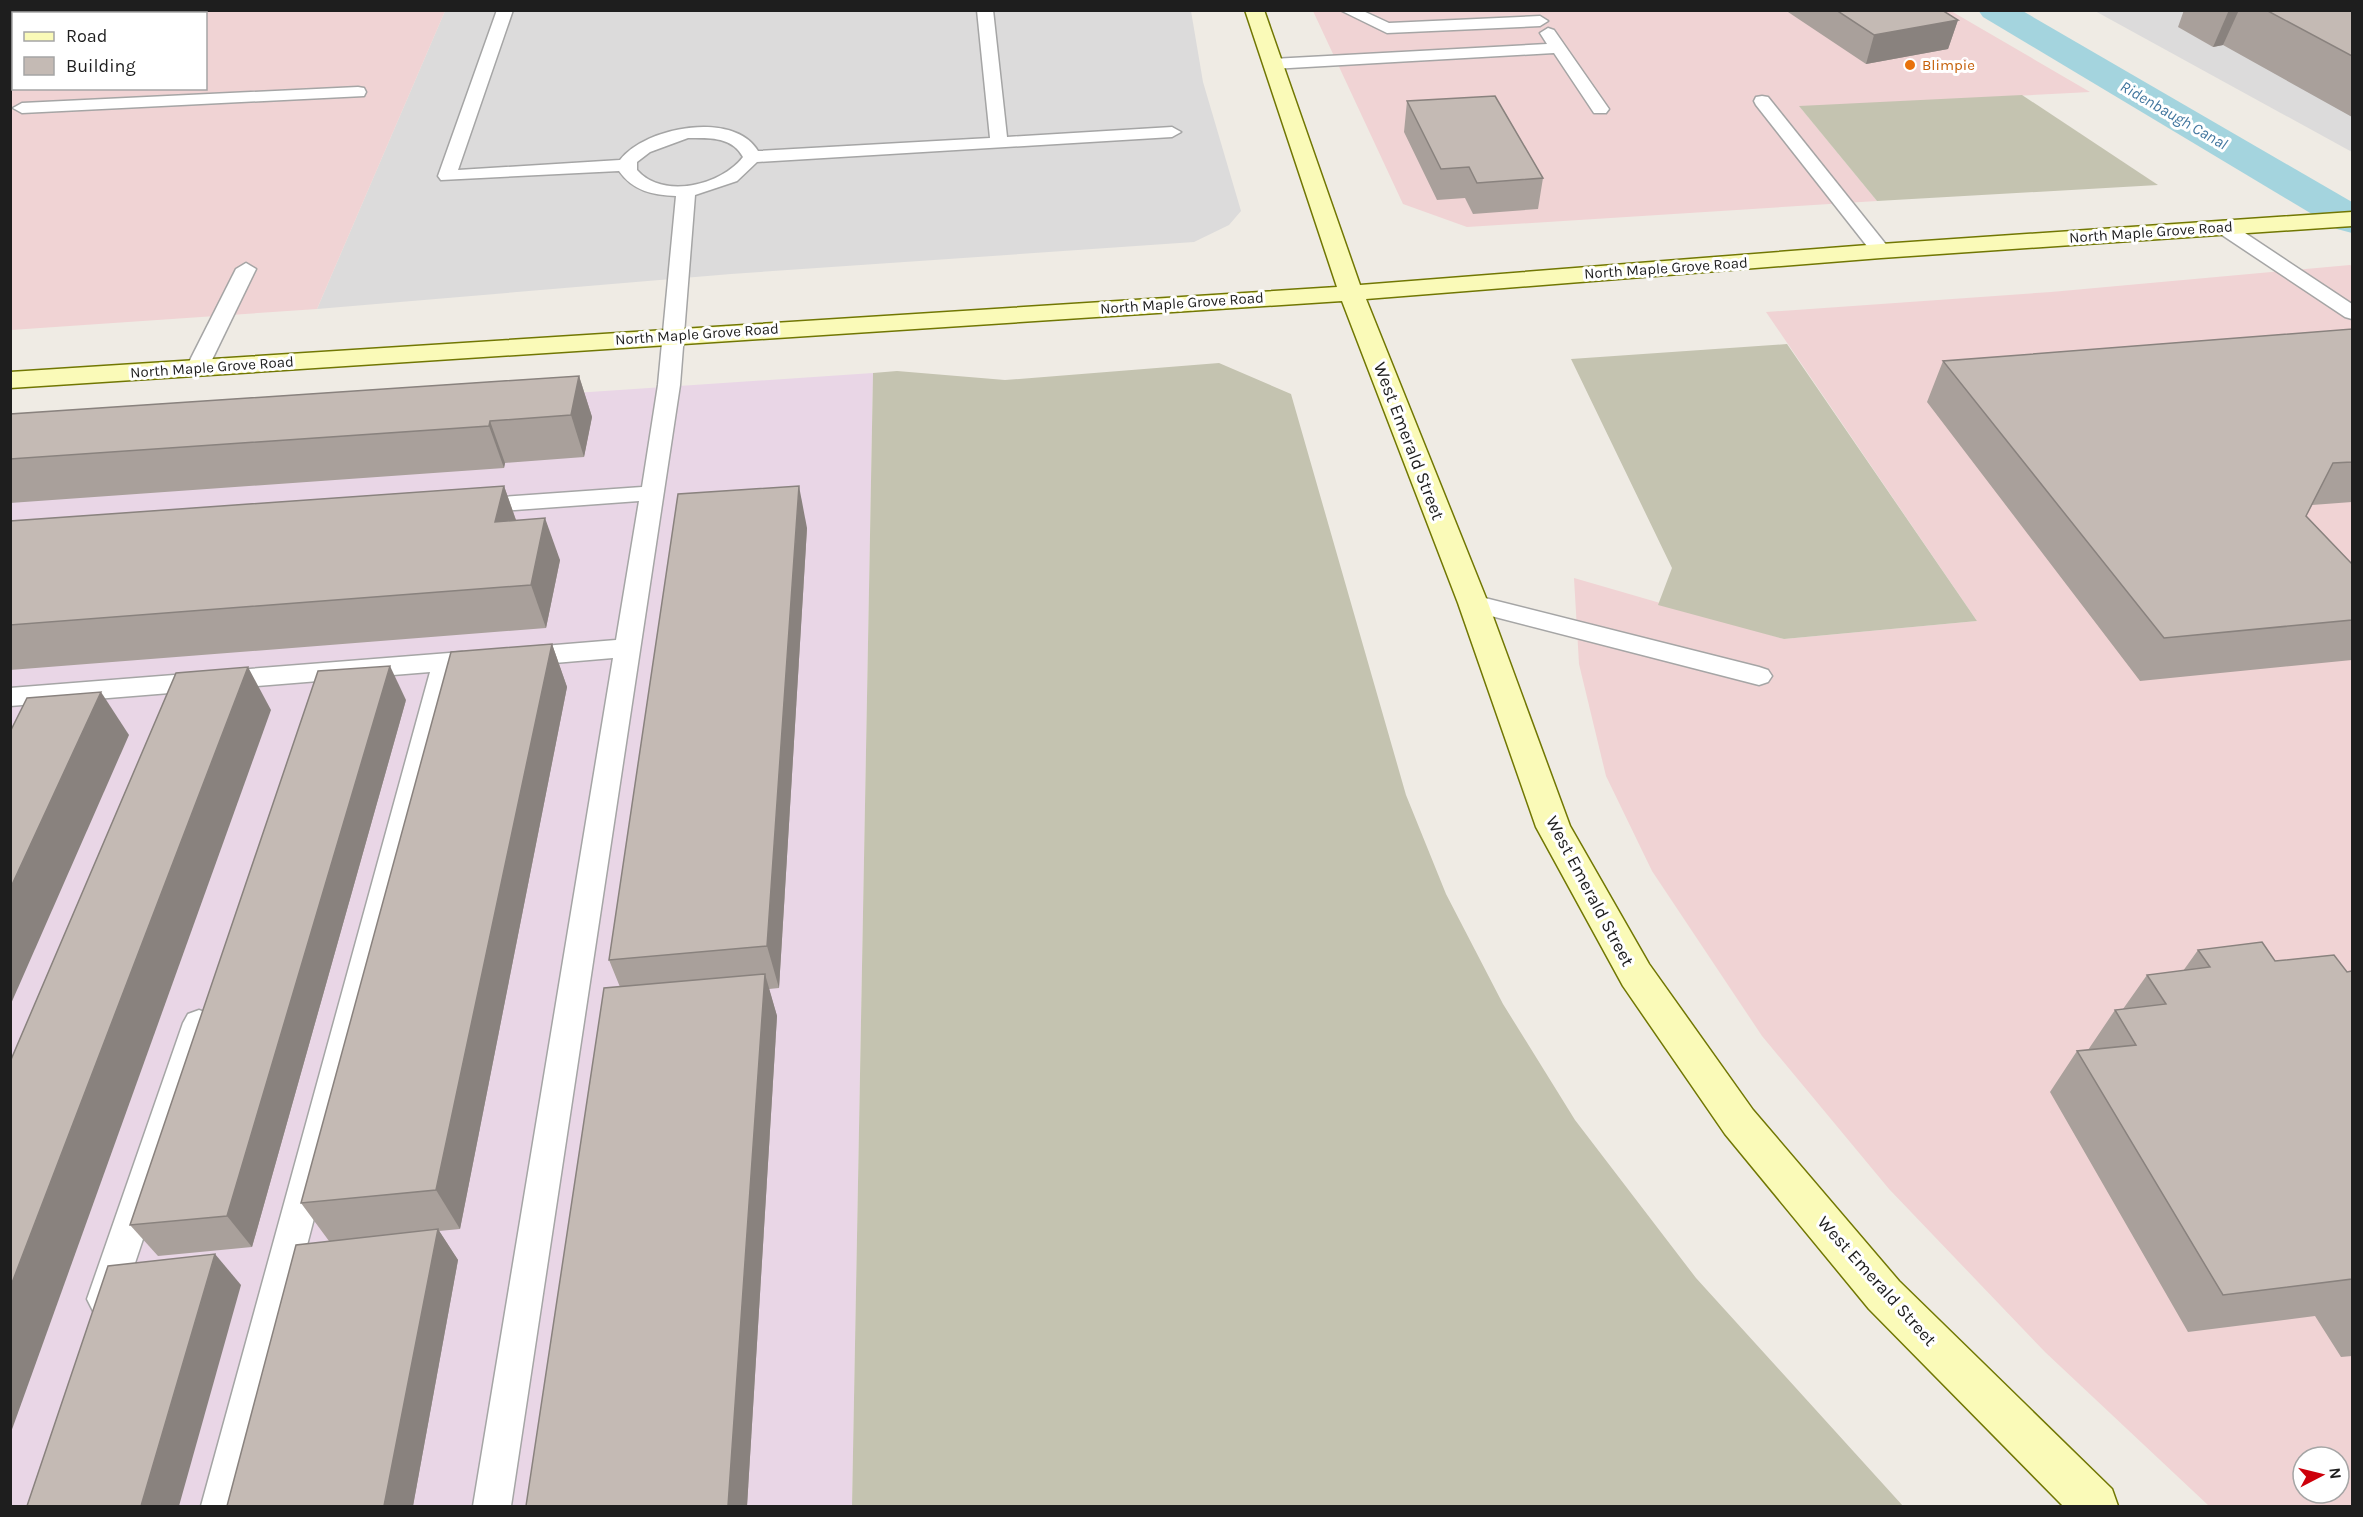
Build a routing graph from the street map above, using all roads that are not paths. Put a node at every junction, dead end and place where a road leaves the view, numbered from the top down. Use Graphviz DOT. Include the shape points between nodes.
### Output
graph roads {
  1 [pos="505,10"];
  2 [pos="985,10"];
  3 [pos="1254,10"];
  4 [pos="1347,10"];
  5 [pos="1442,10"];
  6 [pos="1412,12"];
  7 [pos="1558,48"];
  8 [pos="1272,64"];
  9 [pos="358,92"];
  10 [pos="1761,101"];
  11 [pos="22,108"];
  12 [pos="1600,110"];
  13 [pos="1172,132"];
  14 [pos="999,142"];
  15 [pos="752,157"];
  16 [pos="630,165"];
  17 [pos="686,190"];
  18 [pos="2352,219"];
  19 [pos="2223,227"];
  20 [pos="1881,251"];
  21 [pos="246,269"];
  22 [pos="1351,293"];
  23 [pos="2352,313"];
  24 [pos="672,336"];
  25 [pos="197,368"];
  26 [pos="10,380"];
  27 [pos="653,493"];
  28 [pos="453,507"];
  29 [pos="1473,603"];
  30 [pos="628,648"];
  31 [pos="446,662"];
  32 [pos="318,673"];
  33 [pos="1759,676"];
  34 [pos="176,684"];
  35 [pos="10,697"];
  36 [pos="307,706"];
  37 [pos="163,717"];
  38 [pos="207,999"];
  39 [pos="95,1326"];
  40 [pos="220,1506"];
  41 [pos="492,1506"];
  42 [pos="2095,1506"];
  1 -- 16 [label="lane" via="447,176"];
  2 -- 14 [label="lane"];
  3 -- 8 [label="main road, West Emerald Street"];
  4 -- 7 [label="lane" via="1387,28 1538,18"];
  5 -- 6 [label="lane"];
  7 -- 8 [label="lane"];
  7 -- 12 [label="lane"];
  8 -- 22 [label="main road, West Emerald Street"];
  9 -- 11 [label="lane"];
  10 -- 20 [label="lane"];
  13 -- 14 [label="lane"];
  14 -- 15 [label="lane"];
  15 -- 16 [label="lane" via="740,140 688,133 650,143 637,152"];
  15 -- 17 [label="lane" via="743,170 724,182"];
  16 -- 17 [label="lane" via="635,179 648,186"];
  17 -- 24 [label="lane"];
  18 -- 19 [label="main road, North Maple Grove Road"];
  19 -- 20 [label="main road, North Maple Grove Road"];
  19 -- 23 [label="lane"];
  20 -- 22 [label="main road, North Maple Grove Road"];
  21 -- 25 [label="lane"];
  22 -- 24 [label="main road, North Maple Grove Road"];
  22 -- 29 [label="main road, West Emerald Street"];
  24 -- 25 [label="main road, North Maple Grove Road"];
  24 -- 27 [label="lane"];
  25 -- 26 [label="main road, North Maple Grove Road"];
  27 -- 28 [label="lane"];
  27 -- 30 [label="lane"];
  29 -- 33 [label="lane"];
  29 -- 42 [label="main road, West Emerald Street" via="1553,827 1636,975 1739,1122 1884,1295"];
  30 -- 31 [label="lane"];
  30 -- 41 [label="lane"];
  31 -- 32 [label="lane"];
  31 -- 40 [label="lane"];
  32 -- 34 [label="lane"];
  32 -- 36 [label="lane"];
  34 -- 35 [label="lane" via="53,704"];
  34 -- 37 [label="lane"];
  38 -- 39 [label="lane"];
}
